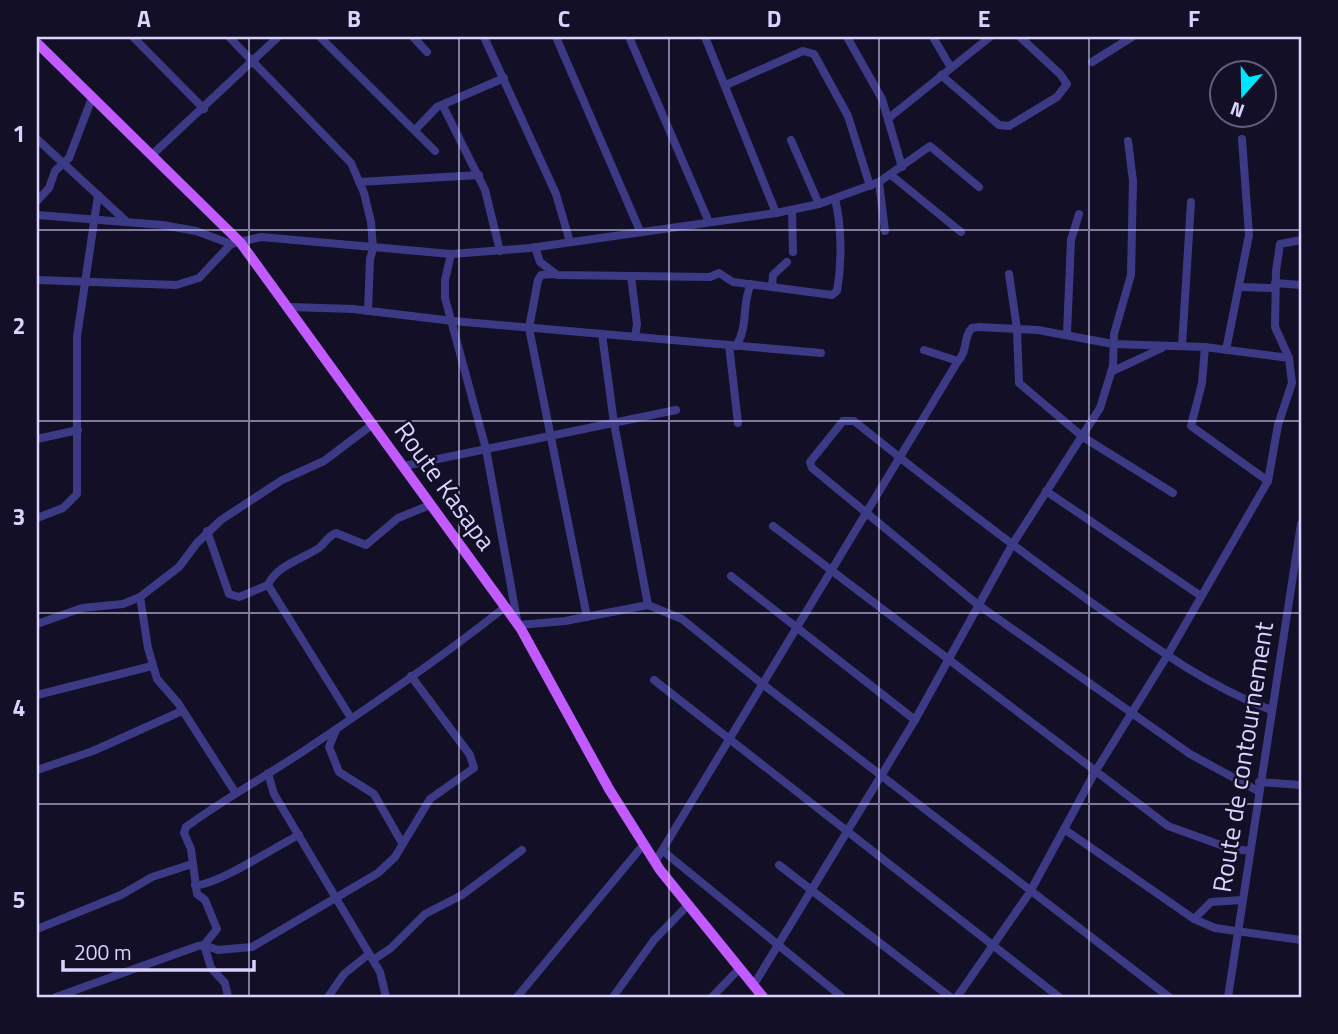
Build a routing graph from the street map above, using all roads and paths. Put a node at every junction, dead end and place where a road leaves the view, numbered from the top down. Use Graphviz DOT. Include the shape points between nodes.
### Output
graph roads {
  1 [pos="133,37"];
  2 [pos="229,37"];
  3 [pos="278,37"];
  4 [pos="320,37"];
  5 [pos="413,37"];
  6 [pos="484,37"];
  7 [pos="556,37"];
  8 [pos="629,37"];
  9 [pos="705,37"];
  10 [pos="847,37"];
  11 [pos="933,37"];
  12 [pos="990,37"];
  13 [pos="1020,37"];
  14 [pos="1132,37"];
  15 [pos="37,43"];
  16 [pos="427,52"];
  17 [pos="254,61"];
  18 [pos="1092,62"];
  19 [pos="951,68"];
  20 [pos="941,75"];
  21 [pos="504,78"];
  22 [pos="726,85"];
  23 [pos="92,98"];
  24 [pos="443,106"];
  25 [pos="204,109"];
  26 [pos="890,117"];
  27 [pos="415,130"];
  28 [pos="37,139"];
  29 [pos="1242,139"];
  30 [pos="791,140"];
  31 [pos="1128,141"];
  32 [pos="435,150"];
  33 [pos="153,154"];
  34 [pos="64,163"];
  35 [pos="902,167"];
  36 [pos="479,175"];
  37 [pos="891,175"];
  38 [pos="359,182"];
  39 [pos="879,182"];
  40 [pos="870,186"];
  41 [pos="979,187"];
  42 [pos="98,195"];
  43 [pos="835,199"];
  44 [pos="37,201"];
  45 [pos="1191,202"];
  46 [pos="819,204"];
  47 [pos="792,210"];
  48 [pos="776,213"];
  49 [pos="1079,214"];
  50 [pos="37,215"];
  51 [pos="94,219"];
  52 [pos="127,222"];
  53 [pos="709,222"];
  54 [pos="640,231"];
  55 [pos="885,231"];
  56 [pos="961,232"];
  57 [pos="1301,240"];
  58 [pos="570,242"];
  59 [pos="236,243"];
  60 [pos="536,247"];
  61 [pos="373,249"];
  62 [pos="500,251"];
  63 [pos="793,252"];
  64 [pos="451,254"];
  65 [pos="787,262"];
  66 [pos="554,274"];
  67 [pos="1009,274"];
  68 [pos="631,276"];
  69 [pos="37,280"];
  70 [pos="85,282"];
  71 [pos="751,284"];
  72 [pos="1301,285"];
  73 [pos="1275,286"];
  74 [pos="772,287"];
  75 [pos="1239,287"];
  76 [pos="290,307"];
  77 [pos="368,311"];
  78 [pos="453,321"];
  79 [pos="529,328"];
  80 [pos="1017,329"];
  81 [pos="602,334"];
  82 [pos="1067,334"];
  83 [pos="635,337"];
  84 [pos="1113,344"];
  85 [pos="732,346"];
  86 [pos="1164,346"];
  87 [pos="1182,346"];
  88 [pos="1205,347"];
  89 [pos="924,350"];
  90 [pos="1226,350"];
  91 [pos="821,353"];
  92 [pos="1289,358"];
  93 [pos="958,360"];
  94 [pos="1111,372"];
  95 [pos="1292,372"];
  96 [pos="1301,380"];
  97 [pos="677,410"];
  98 [pos="614,423"];
  99 [pos="738,423"];
  100 [pos="373,424"];
  101 [pos="78,430"];
  102 [pos="550,436"];
  103 [pos="1083,437"];
  104 [pos="37,439"];
  105 [pos="486,449"];
  106 [pos="900,458"];
  107 [pos="404,466"];
  108 [pos="1268,481"];
  109 [pos="1046,491"];
  110 [pos="1173,494"];
  111 [pos="430,505"];
  112 [pos="868,513"];
  113 [pos="37,518"];
  114 [pos="1301,524"];
  115 [pos="773,526"];
  116 [pos="207,531"];
  117 [pos="1012,545"];
  118 [pos="831,571"];
  119 [pos="731,576"];
  120 [pos="268,586"];
  121 [pos="1200,596"];
  122 [pos="140,597"];
  123 [pos="977,604"];
  124 [pos="648,605"];
  125 [pos="505,607"];
  126 [pos="587,617"];
  127 [pos="37,624"];
  128 [pos="518,625"];
  129 [pos="798,626"];
  130 [pos="1167,656"];
  131 [pos="948,661"];
  132 [pos="152,666"];
  133 [pos="411,676"];
  134 [pos="654,680"];
  135 [pos="761,683"];
  136 [pos="37,695"];
  137 [pos="1271,710"];
  138 [pos="183,711"];
  139 [pos="1131,714"];
  140 [pos="351,718"];
  141 [pos="915,720"];
  142 [pos="337,728"];
  143 [pos="729,741"];
  144 [pos="37,770"];
  145 [pos="1095,772"];
  146 [pos="268,773"];
  147 [pos="882,775"];
  148 [pos="1301,785"];
  149 [pos="1259,787"];
  150 [pos="235,792"];
  151 [pos="1064,829"];
  152 [pos="847,833"];
  153 [pos="299,835"];
  154 [pos="402,843"];
  155 [pos="644,844"];
  156 [pos="522,850"];
  157 [pos="663,851"];
  158 [pos="1248,851"];
  159 [pos="655,862"];
  160 [pos="192,864"];
  161 [pos="779,865"];
  162 [pos="195,885"];
  163 [pos="811,889"];
  164 [pos="1030,891"];
  165 [pos="335,900"];
  166 [pos="1241,900"];
  167 [pos="688,905"];
  168 [pos="1194,919"];
  169 [pos="37,929"];
  170 [pos="1237,931"];
  171 [pos="1301,940"];
  172 [pos="204,944"];
  173 [pos="776,946"];
  174 [pos="993,947"];
  175 [pos="371,957"];
  176 [pos="739,969"];
  177 [pos="753,986"];
  178 [pos="56,997"];
  179 [pos="228,997"];
  180 [pos="328,997"];
  181 [pos="386,997"];
  182 [pos="517,997"];
  183 [pos="613,997"];
  184 [pos="712,997"];
  185 [pos="763,997"];
  186 [pos="842,997"];
  187 [pos="950,997"];
  188 [pos="957,997"];
  189 [pos="1059,997"];
  190 [pos="1169,997"];
  191 [pos="1227,997"];
  1 -- 25 [label="street"];
  2 -- 17 [label="street"];
  3 -- 17 [label="street"];
  4 -- 27 [label="street"];
  5 -- 16 [label="street"];
  6 -- 21 [label="street"];
  7 -- 54 [label="street"];
  8 -- 53 [label="street"];
  9 -- 22 [label="street"];
  10 -- 26 [label="street"];
  11 -- 19 [label="street"];
  12 -- 19 [label="street"];
  13 -- 20 [label="street" via="1067,84 1057,97 1009,127 999,125"];
  14 -- 18 [label="street"];
  15 -- 23 [label="main road, Route Kasapa"];
  17 -- 25 [label="street"];
  17 -- 38 [label="street" via="342,152"];
  19 -- 20 [label="street"];
  20 -- 26 [label="street"];
  21 -- 24 [label="street"];
  21 -- 58 [label="street" via="556,194"];
  22 -- 40 [label="street" via="803,51 814,54 848,116"];
  22 -- 48 [label="street"];
  23 -- 33 [label="main road, Route Kasapa"];
  23 -- 34 [label="street"];
  24 -- 27 [label="street"];
  24 -- 36 [label="street"];
  25 -- 33 [label="street"];
  26 -- 35 [label="street"];
  27 -- 32 [label="street"];
  28 -- 34 [label="street"];
  29 -- 75 [label="street" via="1249,235"];
  30 -- 46 [label="street"];
  31 -- 84 [label="street" via="1133,181 1131,275"];
  33 -- 59 [label="main road, Route Kasapa"];
  34 -- 42 [label="street"];
  34 -- 44 [label="street"];
  35 -- 37 [label="street"];
  35 -- 41 [label="street" via="932,147"];
  36 -- 38 [label="street"];
  36 -- 62 [label="street"];
  37 -- 39 [label="street"];
  37 -- 56 [label="street"];
  38 -- 61 [label="street" via="371,222"];
  39 -- 40 [label="street"];
  39 -- 55 [label="street"];
  40 -- 43 [label="street"];
  42 -- 51 [label="street"];
  42 -- 52 [label="street"];
  43 -- 46 [label="street"];
  43 -- 74 [label="street" via="837,291 832,295"];
  45 -- 87 [label="street"];
  46 -- 47 [label="street"];
  47 -- 48 [label="street"];
  47 -- 63 [label="street"];
  48 -- 53 [label="street"];
  49 -- 82 [label="street" via="1071,240"];
  50 -- 51 [label="street"];
  51 -- 52 [label="street"];
  51 -- 70 [label="street"];
  52 -- 59 [label="street" via="186,229"];
  53 -- 54 [label="street"];
  54 -- 58 [label="street"];
  57 -- 73 [label="street" via="1280,244"];
  58 -- 60 [label="street"];
  59 -- 61 [label="street" via="280,237"];
  59 -- 70 [label="street" via="190,282 165,287"];
  59 -- 76 [label="main road, Route Kasapa"];
  60 -- 62 [label="street"];
  60 -- 66 [label="street" via="538,260"];
  61 -- 64 [label="street"];
  61 -- 77 [label="street"];
  62 -- 64 [label="street"];
  64 -- 78 [label="street" via="444,289"];
  65 -- 74 [label="street" via="774,275"];
  66 -- 68 [label="street"];
  66 -- 79 [label="street" via="541,275 538,280"];
  67 -- 80 [label="street"];
  68 -- 71 [label="street" via="709,277 719,273 731,281"];
  68 -- 83 [label="street"];
  69 -- 70 [label="street"];
  70 -- 101 [label="street" via="77,337"];
  71 -- 74 [label="street"];
  71 -- 85 [label="street" via="743,332"];
  72 -- 73 [label="street"];
  73 -- 75 [label="street"];
  73 -- 92 [label="street" via="1276,335"];
  75 -- 90 [label="street"];
  76 -- 77 [label="street"];
  76 -- 100 [label="main road, Route Kasapa"];
  77 -- 78 [label="street"];
  78 -- 79 [label="street"];
  78 -- 105 [label="street"];
  79 -- 81 [label="street"];
  79 -- 102 [label="street"];
  80 -- 82 [label="street"];
  80 -- 93 [label="street" via="972,328"];
  80 -- 103 [label="street" via="1019,383"];
  81 -- 83 [label="street"];
  81 -- 98 [label="street"];
  82 -- 84 [label="street"];
  83 -- 85 [label="street"];
  84 -- 86 [label="street"];
  84 -- 94 [label="street"];
  85 -- 91 [label="street"];
  85 -- 99 [label="street"];
  86 -- 87 [label="street"];
  86 -- 94 [label="street"];
  87 -- 88 [label="street"];
  88 -- 90 [label="street"];
  88 -- 108 [label="street" via="1191,426"];
  89 -- 93 [label="street"];
  90 -- 92 [label="street"];
  92 -- 95 [label="street"];
  93 -- 106 [label="street"];
  94 -- 103 [label="street" via="1100,408"];
  95 -- 96 [label="street"];
  95 -- 108 [label="street"];
  97 -- 98 [label="street"];
  98 -- 102 [label="street"];
  98 -- 124 [label="street"];
  100 -- 107 [label="main road, Route Kasapa"];
  100 -- 116 [label="street" via="324,461 282,480"];
  101 -- 104 [label="street"];
  101 -- 113 [label="street" via="77,494 63,508"];
  102 -- 105 [label="street"];
  102 -- 126 [label="street"];
  103 -- 109 [label="street"];
  103 -- 110 [label="street"];
  105 -- 107 [label="street"];
  105 -- 128 [label="street"];
  106 -- 112 [label="street"];
  106 -- 112 [label="street" via="849,420 834,429 810,462"];
  106 -- 117 [label="street"];
  107 -- 111 [label="main road, Route Kasapa"];
  108 -- 121 [label="street"];
  109 -- 117 [label="street"];
  109 -- 121 [label="street"];
  111 -- 120 [label="street" via="398,518 366,545 331,534 323,545 273,576"];
  111 -- 125 [label="main road, Route Kasapa"];
  112 -- 118 [label="street"];
  112 -- 123 [label="street"];
  114 -- 137 [label="street, Route de contournement"];
  115 -- 118 [label="street"];
  116 -- 120 [label="street" via="229,594 239,597"];
  116 -- 122 [label="street" via="179,568"];
  117 -- 123 [label="street"];
  117 -- 130 [label="street"];
  118 -- 129 [label="street"];
  118 -- 131 [label="street"];
  119 -- 129 [label="street"];
  120 -- 140 [label="street"];
  121 -- 130 [label="street"];
  122 -- 127 [label="street" via="123,604 82,608"];
  122 -- 132 [label="street"];
  123 -- 131 [label="street"];
  123 -- 139 [label="street"];
  124 -- 126 [label="street"];
  124 -- 135 [label="street" via="682,619"];
  125 -- 128 [label="main road, Route Kasapa"];
  125 -- 133 [label="street"];
  126 -- 128 [label="street"];
  128 -- 155 [label="main road, Route Kasapa"];
  129 -- 135 [label="street"];
  129 -- 141 [label="street"];
  130 -- 137 [label="street" via="1215,686"];
  130 -- 139 [label="street"];
  131 -- 141 [label="street"];
  131 -- 145 [label="street"];
  132 -- 136 [label="street"];
  132 -- 138 [label="street"];
  133 -- 140 [label="street"];
  133 -- 154 [label="street" via="470,755 474,768 430,799"];
  134 -- 143 [label="street"];
  135 -- 143 [label="street"];
  135 -- 147 [label="street"];
  137 -- 149 [label="street, Route de contournement"];
  138 -- 144 [label="street"];
  138 -- 150 [label="street"];
  139 -- 145 [label="street"];
  139 -- 149 [label="street" via="1190,754"];
  140 -- 142 [label="street"];
  141 -- 147 [label="street"];
  142 -- 146 [label="street"];
  142 -- 154 [label="street" via="329,747 339,772 374,794"];
  143 -- 152 [label="street"];
  143 -- 157 [label="street"];
  145 -- 151 [label="street"];
  145 -- 158 [label="street" via="1168,826"];
  146 -- 150 [label="street"];
  146 -- 153 [label="street" via="274,794"];
  147 -- 152 [label="street"];
  147 -- 164 [label="street"];
  148 -- 149 [label="street"];
  149 -- 158 [label="street, Route de contournement"];
  150 -- 160 [label="street" via="184,829"];
  151 -- 164 [label="street"];
  151 -- 168 [label="street"];
  152 -- 163 [label="street"];
  152 -- 174 [label="street"];
  153 -- 162 [label="street" via="227,876"];
  153 -- 165 [label="street"];
  154 -- 165 [label="street" via="386,868"];
  155 -- 159 [label="main road, Route Kasapa"];
  155 -- 182 [label="street"];
  156 -- 175 [label="street" via="462,895 425,914 391,948"];
  157 -- 159 [label="street"];
  157 -- 173 [label="street"];
  158 -- 166 [label="street, Route de contournement"];
  159 -- 167 [label="main road, Route Kasapa"];
  160 -- 162 [label="street"];
  160 -- 169 [label="street"];
  161 -- 163 [label="street"];
  162 -- 172 [label="street" via="217,929"];
  163 -- 173 [label="street"];
  163 -- 187 [label="street"];
  164 -- 174 [label="street"];
  164 -- 190 [label="street"];
  165 -- 172 [label="street" via="251,947 218,950"];
  165 -- 175 [label="street"];
  166 -- 168 [label="street" via="1211,902"];
  166 -- 170 [label="street, Route de contournement"];
  167 -- 176 [label="main road, Route Kasapa"];
  167 -- 183 [label="street" via="654,940"];
  168 -- 170 [label="street"];
  170 -- 171 [label="street"];
  170 -- 191 [label="street, Route de contournement"];
  172 -- 178 [label="street"];
  172 -- 179 [label="street" via="211,968 225,983"];
  173 -- 177 [label="street"];
  173 -- 186 [label="street"];
  174 -- 188 [label="street"];
  174 -- 189 [label="street"];
  175 -- 180 [label="street" via="344,974"];
  175 -- 181 [label="street"];
  176 -- 177 [label="main road, Route Kasapa"];
  176 -- 184 [label="street"];
  177 -- 185 [label="main road, Route Kasapa"];
}
